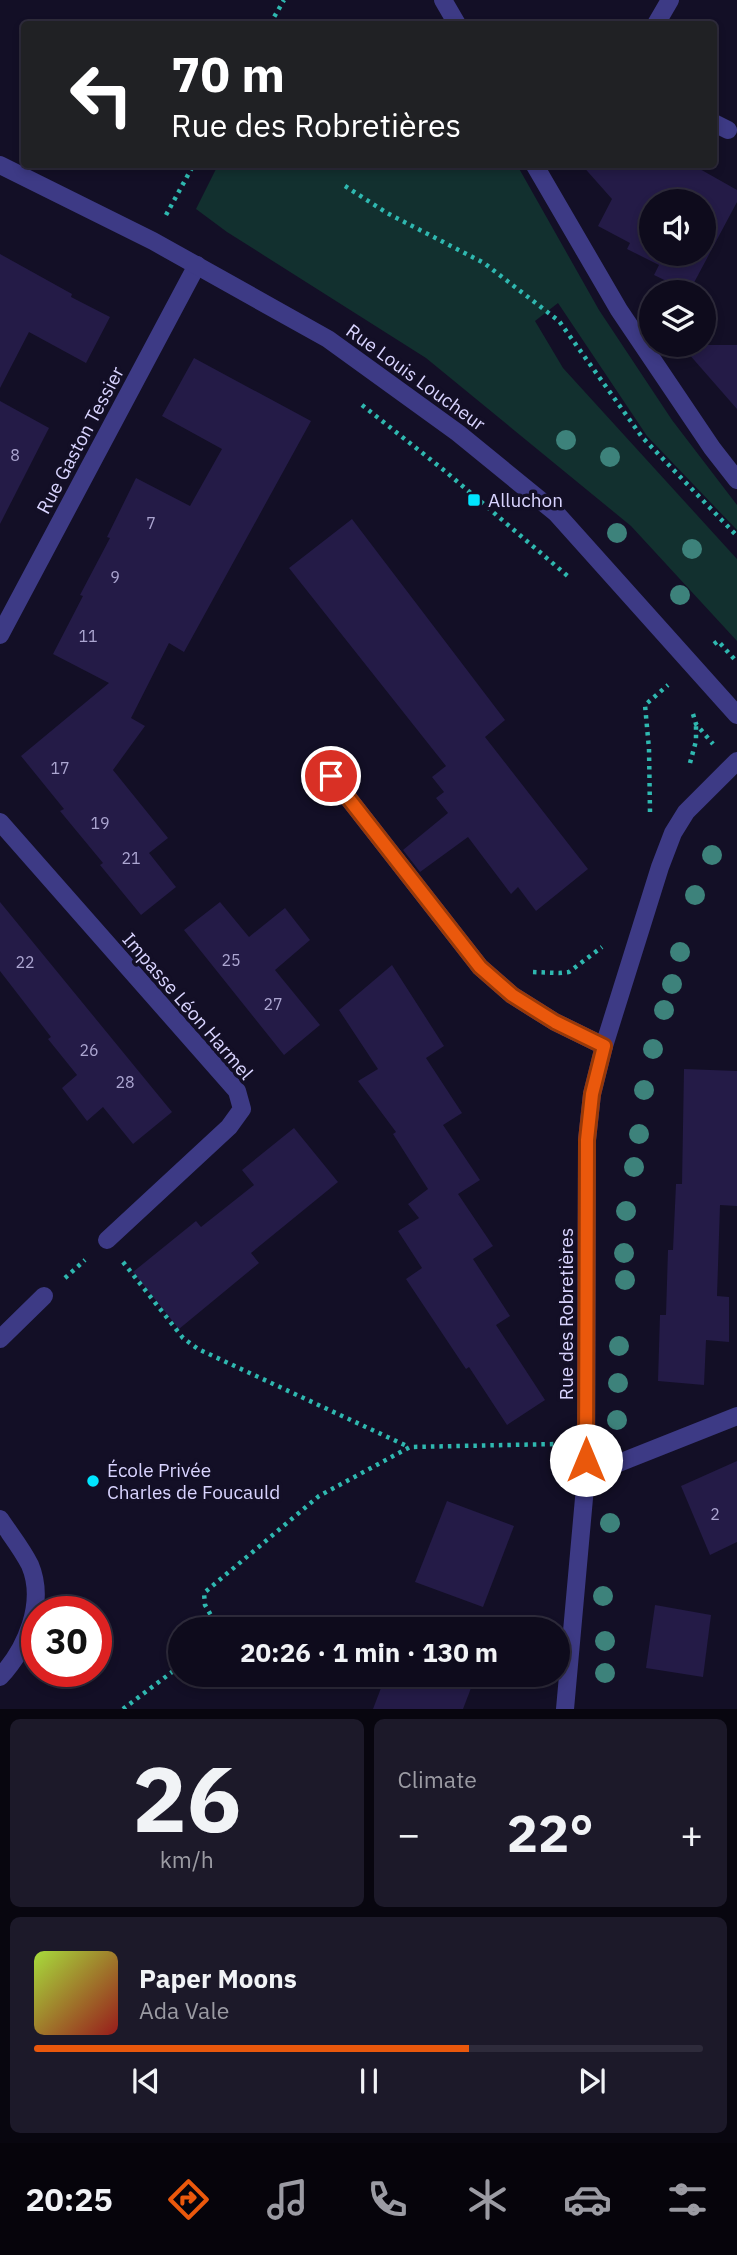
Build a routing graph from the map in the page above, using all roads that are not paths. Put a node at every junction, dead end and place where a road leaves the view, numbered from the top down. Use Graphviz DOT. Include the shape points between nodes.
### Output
graph roads {
  1 [pos="443,0"];
  2 [pos="670,0"];
  3 [pos="455,21"];
  4 [pos="658,21"];
  5 [pos="0,165"];
  6 [pos="536,168"];
  7 [pos="197,265"];
  8 [pos="737,480"];
  9 [pos="0,635"];
  10 [pos="737,715"];
  11 [pos="734,763"];
  12 [pos="331,776"];
  13 [pos="0,822"];
  14 [pos="604,1046"];
  15 [pos="107,1240"];
  16 [pos="44,1296"];
  17 [pos="0,1339"];
  18 [pos="737,1416"];
  19 [pos="586,1476"];
  20 [pos="0,1519"];
  21 [pos="0,1677"];
  22 [pos="565,1709"];
  1 -- 3 [label="street"];
  2 -- 4 [label="street"];
  5 -- 7 [label="street, Rue Louis Loucheur"];
  6 -- 8 [label="street" via="619,310"];
  7 -- 9 [label="street, Rue Gaston Tessier"];
  7 -- 10 [label="street, Rue Louis Loucheur" via="328,339 458,432 556,513"];
  11 -- 14 [label="street, Rue des Robretières" via="686,812 673,833"];
  12 -- 14 [label="street" via="480,967 512,995"];
  13 -- 15 [label="street, Impasse Léon Harmel" via="237,1091 242,1109 229,1127"];
  14 -- 19 [label="street, Rue des Robretières" via="587,1140"];
  16 -- 17 [label="street"];
  18 -- 19 [label="street"];
  19 -- 22 [label="street, Rue des Robretières"];
  20 -- 21 [label="street" via="31,1567 36,1593 23,1646"];
}
